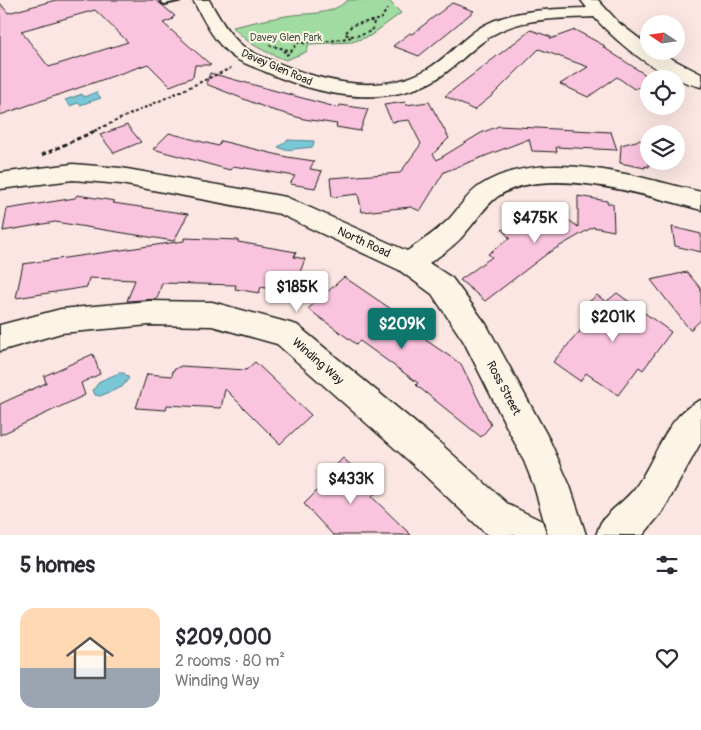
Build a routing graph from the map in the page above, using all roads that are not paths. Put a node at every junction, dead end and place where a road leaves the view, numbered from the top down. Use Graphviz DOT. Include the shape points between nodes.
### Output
graph roads {
  1 [pos="178,0"];
  2 [pos="202,0"];
  3 [pos="165,2"];
  4 [pos="594,6"];
  5 [pos="701,81"];
  6 [pos="0,181"];
  7 [pos="701,201"];
  8 [pos="409,263"];
  9 [pos="0,338"];
  10 [pos="701,416"];
  11 [pos="528,535"];
  12 [pos="567,535"];
  13 [pos="614,535"];
  1 -- 3 [label="lane"];
  2 -- 4 [label="street, Davey Glen Road" via="215,26 233,47 299,78 348,89 403,86 432,75 483,34 504,23"];
  4 -- 5 [label="street" via="632,45"];
  6 -- 8 [label="street, North Road" via="74,172 121,176 286,206"];
  7 -- 8 [label="street" via="641,186 562,174 517,178 490,191 448,236"];
  8 -- 12 [label="street, Ross Street" via="442,286 475,333 537,451"];
  9 -- 11 [label="street, Winding Way" via="61,321 149,313 212,314 286,334 496,518"];
  10 -- 13 [label="street" via="674,453 653,494 631,522"];
}
